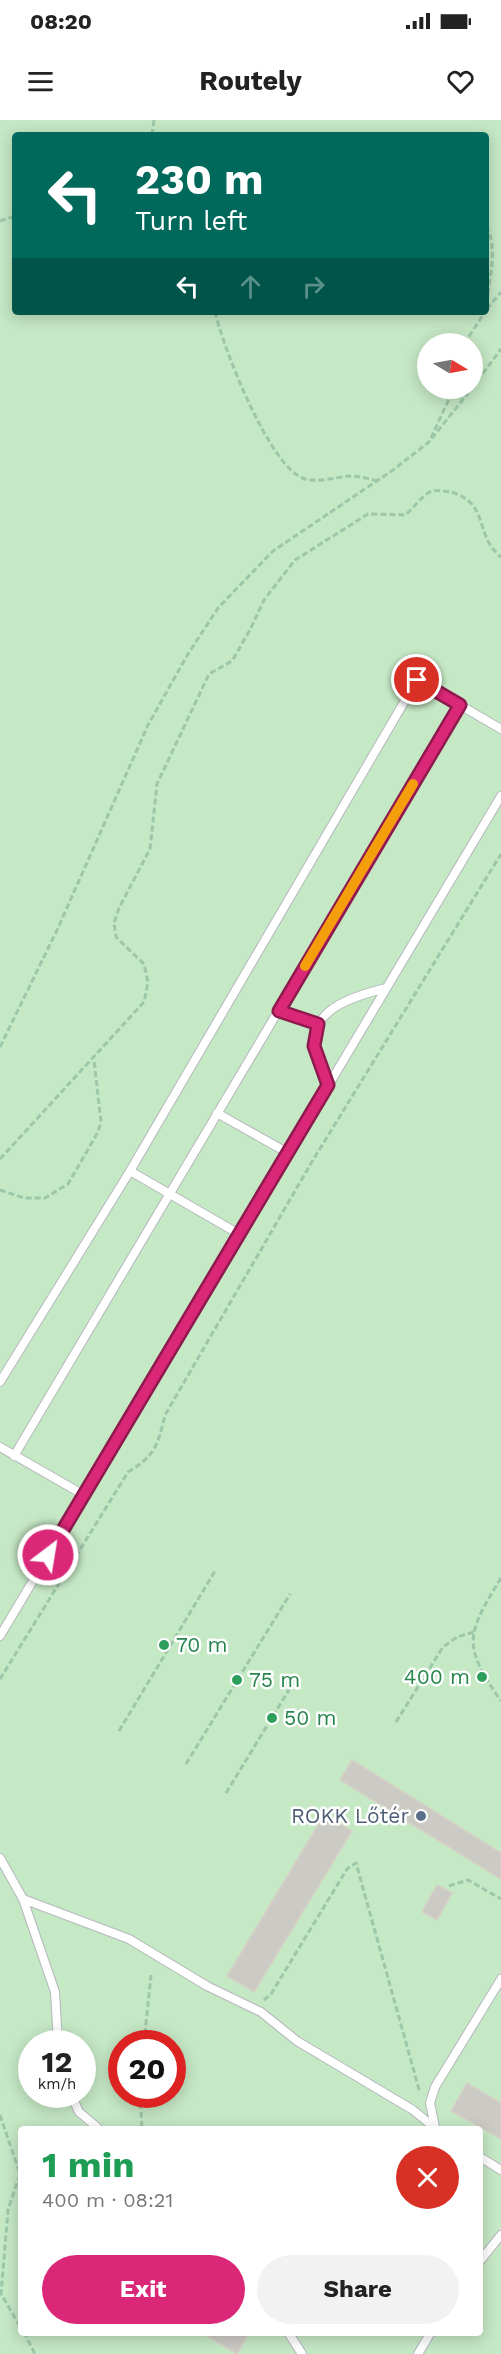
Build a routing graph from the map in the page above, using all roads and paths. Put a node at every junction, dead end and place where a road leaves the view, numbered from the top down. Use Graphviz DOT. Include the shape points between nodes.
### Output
graph roads {
  1 [pos="489,231"];
  2 [pos="489,273"];
  3 [pos="501,292"];
  4 [pos="489,307"];
  5 [pos="216,315"];
  6 [pos="483,315"];
  7 [pos="471,333"];
  8 [pos="501,349"];
  9 [pos="483,373"];
  10 [pos="449,399"];
  11 [pos="464,399"];
  12 [pos="429,442"];
  13 [pos="378,481"];
  14 [pos="501,557"];
  15 [pos="460,705"];
  16 [pos="501,729"];
  17 [pos="501,796"];
  18 [pos="501,854"];
  19 [pos="386,988"];
  20 [pos="279,1011"];
  21 [pos="318,1024"];
  22 [pos="0,1047"];
  23 [pos="93,1059"];
  24 [pos="328,1085"];
  25 [pos="218,1113"];
  26 [pos="288,1153"];
  27 [pos="0,1159"];
  28 [pos="130,1171"];
  29 [pos="0,1190"];
  30 [pos="170,1194"];
  31 [pos="239,1234"];
  32 [pos="0,1382"];
  33 [pos="0,1448"];
  34 [pos="14,1456"];
  35 [pos="84,1495"];
  36 [pos="215,1571"];
  37 [pos="501,1578"];
  38 [pos="290,1594"];
  39 [pos="474,1632"];
  40 [pos="0,1636"];
  41 [pos="0,1679"];
  42 [pos="295,1680"];
  43 [pos="501,1701"];
  44 [pos="396,1722"];
  45 [pos="119,1731"];
  46 [pos="186,1764"];
  47 [pos="226,1793"];
  48 [pos="0,1858"];
  49 [pos="449,1886"];
  50 [pos="23,1899"];
  51 [pos="501,1899"];
  52 [pos="151,1975"];
  53 [pos="501,1979"];
  54 [pos="252,2008"];
  55 [pos="57,2030"];
  56 [pos="145,2030"];
  57 [pos="77,2108"];
  58 [pos="141,2108"];
  59 [pos="0,2115"];
  60 [pos="431,2116"];
  61 [pos="96,2126"];
  62 [pos="142,2126"];
  63 [pos="433,2126"];
  64 [pos="434,2126"];
  65 [pos="483,2159"];
  66 [pos="18,2168"];
  67 [pos="501,2170"];
  68 [pos="18,2180"];
  69 [pos="501,2235"];
  70 [pos="483,2257"];
  71 [pos="18,2323"];
  72 [pos="26,2336"];
  73 [pos="291,2336"];
  74 [pos="429,2336"];
  75 [pos="36,2354"];
  76 [pos="302,2354"];
  77 [pos="418,2354"];
  1 -- 2 [label="path" via="493,255"];
  3 -- 4 [label="path"];
  5 -- 13 [label="path" via="237,376 277,456 292,474 307,480 353,476"];
  6 -- 7 [label="path"];
  8 -- 9 [label="path"];
  10 -- 12 [label="path"];
  11 -- 12 [label="path"];
  12 -- 13 [label="path"];
  13 -- 22 [label="path" via="273,551 218,608 148,725"];
  14 -- 23 [label="path" via="491,549 478,510 465,496 442,490 429,492 405,515 368,514 295,560 264,600 232,661 209,674 157,784 150,849 114,923 116,937 144,964 148,982 144,1002"];
  15 -- 16 [label="lane"];
  15 -- 20 [label="lane"];
  15 -- 28 [label="lane" via="417,680"];
  17 -- 19 [label="lane"];
  18 -- 41 [label="path" via="313,1160 165,1415 154,1451 148,1460 128,1472"];
  19 -- 21 [label="lane" via="345,1000 331,1008"];
  19 -- 24 [label="lane"];
  20 -- 21 [label="lane"];
  20 -- 25 [label="lane"];
  21 -- 24 [label="lane" via="314,1046"];
  23 -- 27 [label="path"];
  23 -- 29 [label="path" via="102,1122 68,1184 45,1198 24,1198"];
  24 -- 26 [label="lane"];
  25 -- 26 [label="lane"];
  25 -- 30 [label="lane"];
  26 -- 31 [label="lane"];
  28 -- 30 [label="lane"];
  28 -- 32 [label="lane"];
  30 -- 31 [label="lane"];
  30 -- 34 [label="lane"];
  31 -- 35 [label="lane"];
  33 -- 34 [label="lane"];
  34 -- 35 [label="lane"];
  35 -- 40 [label="lane"];
  36 -- 45 [label="path"];
  37 -- 39 [label="path"];
  38 -- 46 [label="path"];
  39 -- 43 [label="path" via="471,1646 481,1673"];
  39 -- 44 [label="path" via="443,1647"];
  42 -- 47 [label="path"];
  48 -- 50 [label="lane"];
  49 -- 51 [label="path" via="468,1880"];
  50 -- 54 [label="lane" via="129,1939"];
  50 -- 55 [label="lane" via="55,1992"];
  52 -- 56 [label="path"];
  53 -- 60 [label="lane" via="435,2087"];
  54 -- 60 [label="path" via="272,1994 347,1869 356,1863 422,2097"];
  54 -- 63 [label="lane" via="297,2041 413,2110"];
  57 -- 61 [label="lane"];
  58 -- 62 [label="path"];
  59 -- 66 [label="path"];
  60 -- 64 [label="lane"];
  65 -- 67 [label="lane"];
  68 -- 71 [label="path" via="8,2210 1,2294"];
  69 -- 70 [label="lane"];
  72 -- 75 [label="path"];
  73 -- 76 [label="lane"];
  74 -- 77 [label="lane"];
}
